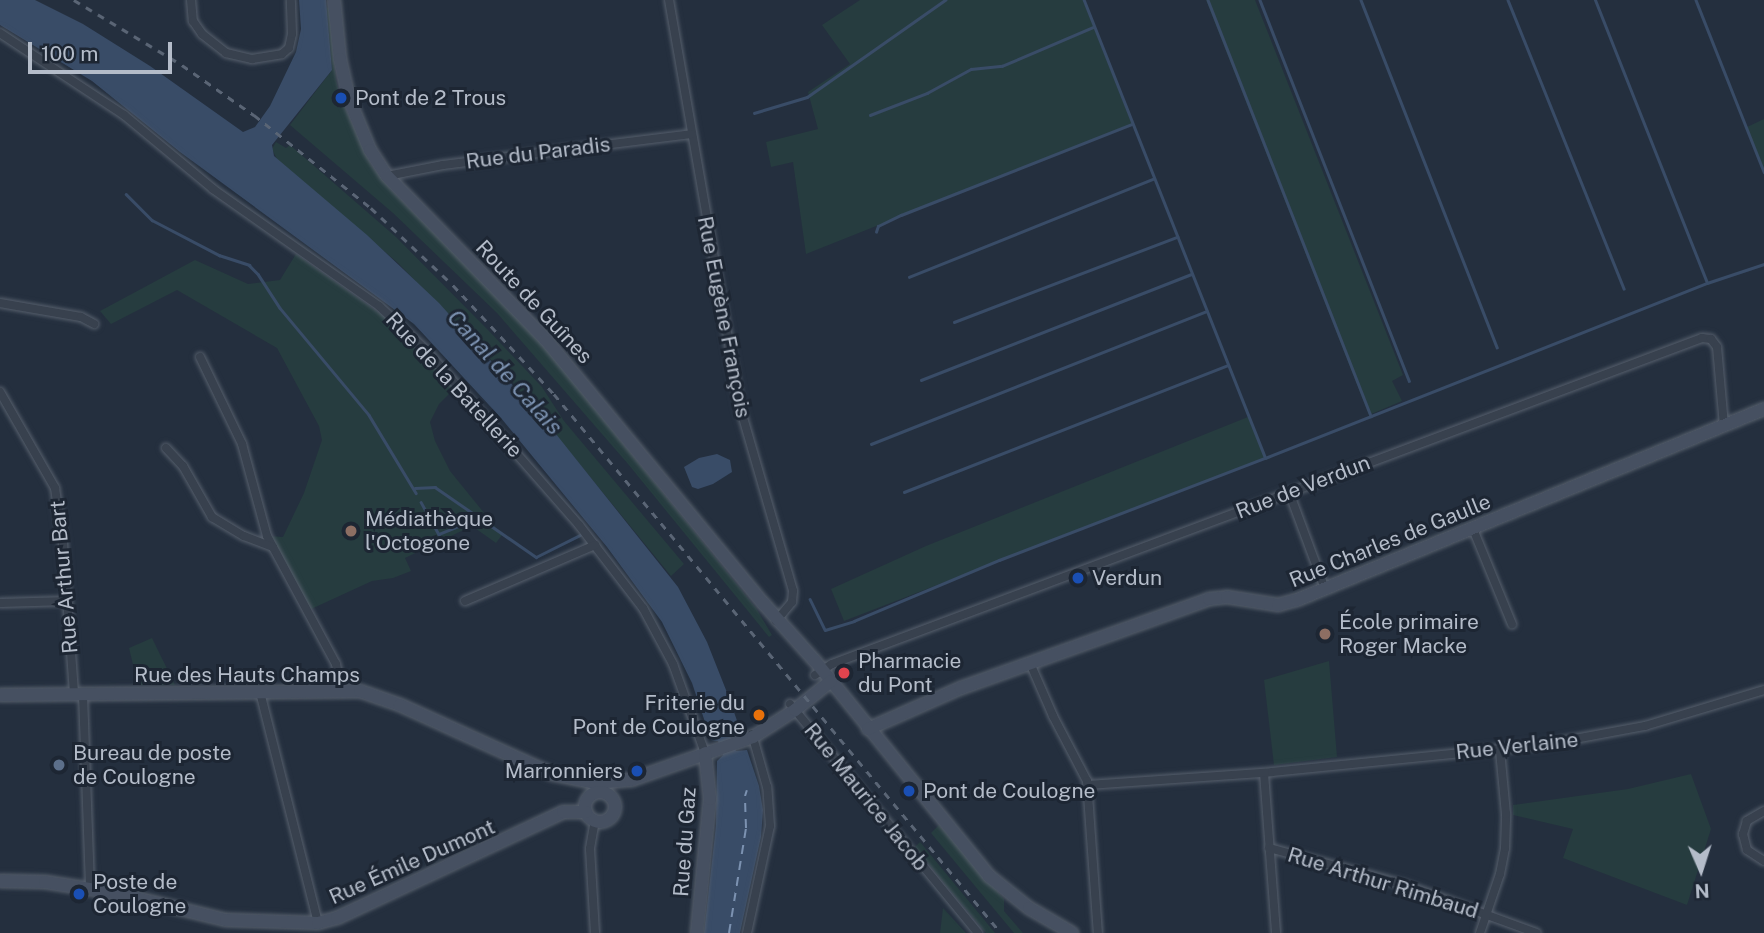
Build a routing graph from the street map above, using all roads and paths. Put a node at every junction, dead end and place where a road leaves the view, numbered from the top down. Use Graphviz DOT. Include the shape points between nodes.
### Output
graph roads {
  1 [pos="191,0"];
  2 [pos="291,0"];
  3 [pos="334,0"];
  4 [pos="669,0"];
  5 [pos="0,33"];
  6 [pos="691,134"];
  7 [pos="387,176"];
  8 [pos="0,303"];
  9 [pos="94,324"];
  10 [pos="200,357"];
  11 [pos="0,392"];
  12 [pos="1764,409"];
  13 [pos="1724,426"];
  14 [pos="166,448"];
  15 [pos="1289,492"];
  16 [pos="1473,529"];
  17 [pos="595,545"];
  18 [pos="273,547"];
  19 [pos="1325,589"];
  20 [pos="68,601"];
  21 [pos="465,601"];
  22 [pos="0,603"];
  23 [pos="776,621"];
  24 [pos="1512,624"];
  25 [pos="1030,663"];
  26 [pos="823,678"];
  27 [pos="341,690"];
  28 [pos="1764,690"];
  29 [pos="260,692"];
  30 [pos="79,694"];
  31 [pos="0,695"];
  32 [pos="793,707"];
  33 [pos="868,729"];
  34 [pos="749,737"];
  35 [pos="1500,750"];
  36 [pos="710,752"];
  37 [pos="1264,773"];
  38 [pos="905,776"];
  39 [pos="561,778"];
  40 [pos="631,780"];
  41 [pos="1088,785"];
  42 [pos="604,794"];
  43 [pos="1764,811"];
  44 [pos="590,816"];
  45 [pos="1269,848"];
  46 [pos="1764,861"];
  47 [pos="0,881"];
  48 [pos="90,889"];
  49 [pos="1487,914"];
  50 [pos="318,923"];
  51 [pos="596,933"];
  52 [pos="697,933"];
  53 [pos="747,933"];
  54 [pos="978,933"];
  55 [pos="1072,933"];
  56 [pos="1098,933"];
  57 [pos="1276,933"];
  58 [pos="1480,933"];
  59 [pos="1536,933"];
  1 -- 2 [label="street" via="195,25 222,51 245,59 286,51"];
  3 -- 7 [label="street, Route de Guînes" via="349,99 370,150"];
  4 -- 6 [label="street, Rue Eugène François"];
  5 -- 17 [label="street, Rue de la Batellerie" via="101,98 213,189 397,321 490,420"];
  6 -- 7 [label="street, Rue du Paradis" via="419,168"];
  6 -- 23 [label="street, Rue Eugène François" via="742,416 793,591 792,602"];
  7 -- 23 [label="street, Route de Guînes" via="546,340"];
  8 -- 9 [label="street" via="81,317"];
  10 -- 18 [label="street" via="242,444"];
  11 -- 20 [label="street, Rue Arthur Bart" via="55,488"];
  12 -- 13 [label="street, Rue Charles de Gaulle"];
  13 -- 15 [label="street, Rue de Verdun" via="1717,347 1711,339 1702,338"];
  13 -- 16 [label="street, Rue Charles de Gaulle"];
  14 -- 18 [label="street" via="184,466 212,517"];
  15 -- 19 [label="street"];
  15 -- 26 [label="street, Rue de Verdun"];
  16 -- 19 [label="street, Rue Charles de Gaulle"];
  16 -- 24 [label="street"];
  17 -- 21 [label="street"];
  17 -- 36 [label="street, Rue de la Batellerie" via="643,608 666,649"];
  18 -- 27 [label="street" via="336,664"];
  19 -- 25 [label="street, Rue Charles de Gaulle" via="1279,605 1214,597"];
  20 -- 22 [label="street"];
  20 -- 30 [label="street, Rue Arthur Bart"];
  23 -- 26 [label="street, Route de Guînes"];
  25 -- 33 [label="street, Rue Charles de Gaulle"];
  25 -- 41 [label="street"];
  26 -- 32 [label="street"];
  26 -- 33 [label="street"];
  26 -- 38 [label="street" via="876,751"];
  27 -- 29 [label="street, Rue des Hauts Champs"];
  27 -- 39 [label="street, Rue des Hauts Champs" via="388,700"];
  28 -- 35 [label="street, Rue Verlaine" via="1646,726"];
  29 -- 30 [label="street, Rue des Hauts Champs"];
  29 -- 50 [label="street"];
  30 -- 31 [label="street, Rue des Hauts Champs"];
  30 -- 48 [label="street, Rue Arthur Bart"];
  32 -- 34 [label="street"];
  32 -- 54 [label="street, Rue Maurice Jacob"];
  33 -- 38 [label="street"];
  34 -- 36 [label="street"];
  34 -- 53 [label="street" via="767,787 770,826"];
  35 -- 37 [label="street, Rue Verlaine"];
  35 -- 49 [label="street" via="1505,840"];
  36 -- 40 [label="street, Rue des Hauts Champs"];
  36 -- 52 [label="street, Rue du Gaz"];
  37 -- 41 [label="street, Rue Verlaine"];
  37 -- 45 [label="street"];
  38 -- 55 [label="street" via="994,882"];
  39 -- 40 [label="street, Rue des Hauts Champs" via="595,783"];
  39 -- 42 [label="street, Rue des Hauts Champs"];
  40 -- 42 [label="street"];
  41 -- 56 [label="street"];
  42 -- 44 [label="street" via="587,801"];
  42 -- 44 [label="street" via="614,805 611,816 604,821"];
  43 -- 46 [label="street" via="1747,821 1743,834 1747,850"];
  44 -- 50 [label="street, Rue Émile Dumont" via="563,812 348,914"];
  44 -- 51 [label="street"];
  45 -- 49 [label="street, Rue Arthur Rimbaud" via="1398,883"];
  45 -- 57 [label="street"];
  47 -- 48 [label="street, Rue Émile Dumont"];
  48 -- 50 [label="street, Rue Émile Dumont" via="226,920"];
  49 -- 58 [label="street"];
  49 -- 59 [label="street, Rue Arthur Rimbaud"];
}
